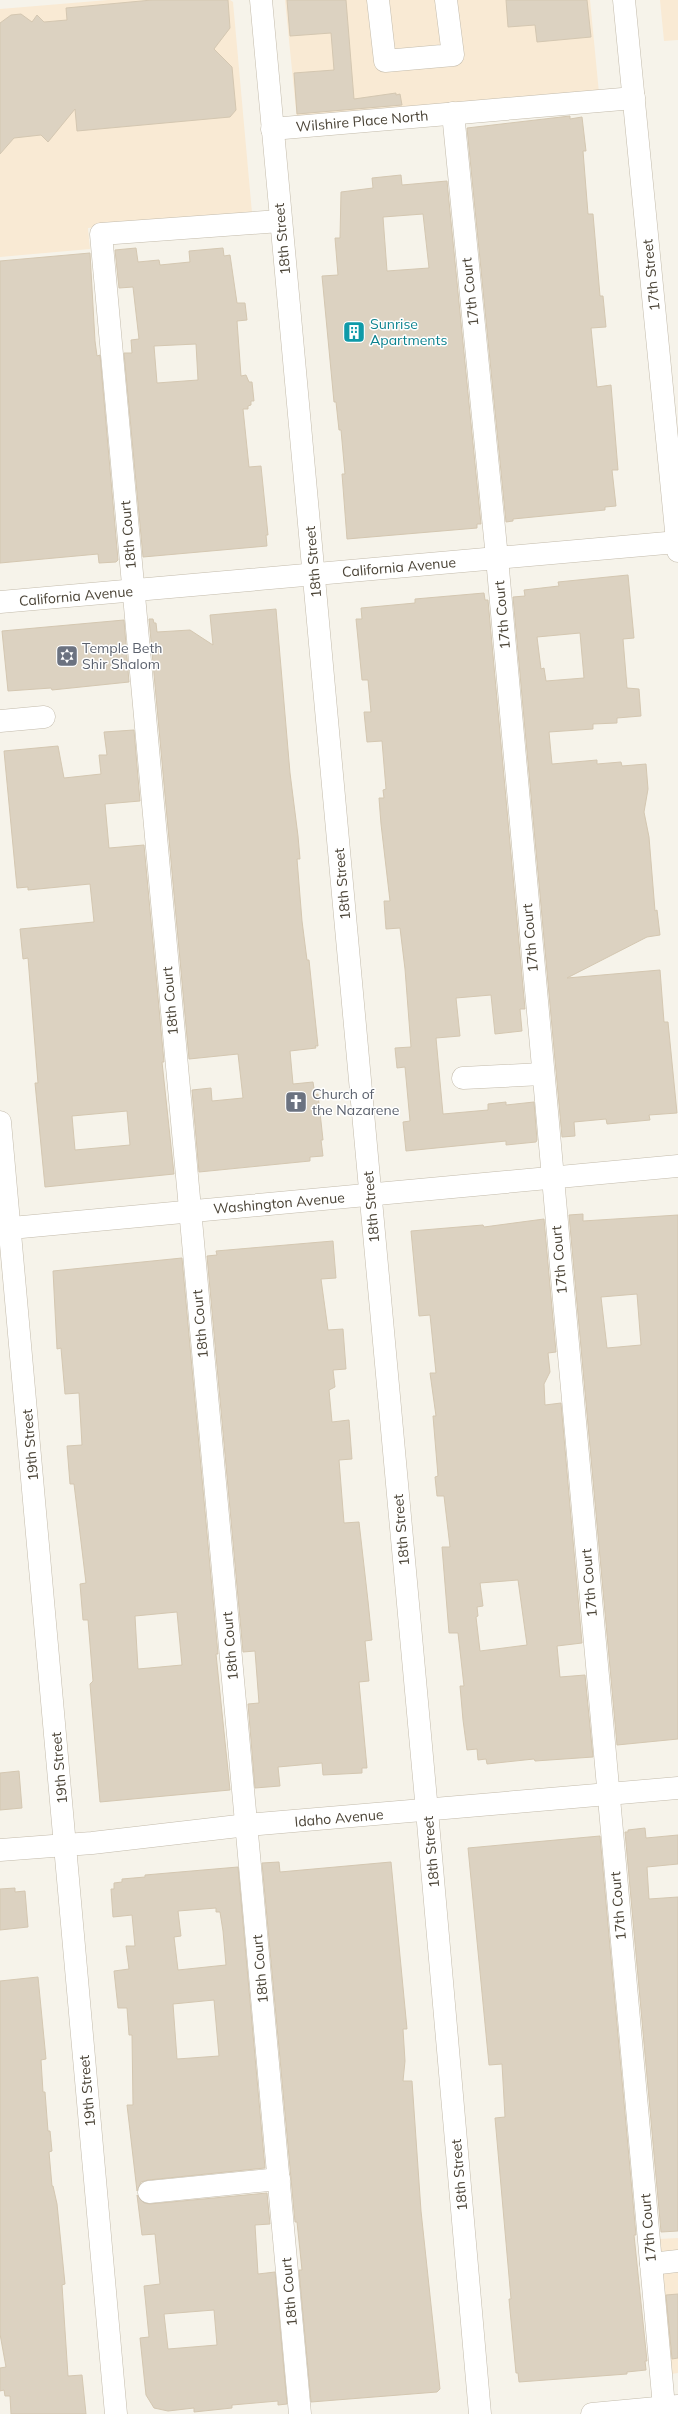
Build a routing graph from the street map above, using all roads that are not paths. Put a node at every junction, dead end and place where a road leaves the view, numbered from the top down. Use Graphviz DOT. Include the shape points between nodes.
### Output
graph roads {
  1 [pos="261,0"];
  2 [pos="378,0"];
  3 [pos="446,0"];
  4 [pos="624,0"];
  5 [pos="634,98"];
  6 [pos="453,113"];
  7 [pos="272,129"];
  8 [pos="280,221"];
  9 [pos="678,545"];
  10 [pos="497,558"];
  11 [pos="315,575"];
  12 [pos="133,591"];
  13 [pos="0,602"];
  14 [pos="44,717"];
  15 [pos="0,721"];
  16 [pos="542,1074"];
  17 [pos="463,1078"];
  18 [pos="0,1122"];
  19 [pos="678,1166"];
  20 [pos="552,1178"];
  21 [pos="369,1195"];
  22 [pos="190,1211"];
  23 [pos="5,1228"];
  24 [pos="678,1788"];
  25 [pos="608,1795"];
  26 [pos="427,1811"];
  27 [pos="246,1825"];
  28 [pos="65,1845"];
  29 [pos="0,1850"];
  30 [pos="279,2179"];
  31 [pos="150,2192"];
  32 [pos="678,2261"];
  33 [pos="651,2264"];
  34 [pos="671,2407"];
  35 [pos="116,2414"];
  36 [pos="300,2414"];
  37 [pos="480,2414"];
  38 [pos="592,2414"];
  1 -- 7 [label="street, 18th Street"];
  2 -- 3 [label="street" via="385,61 453,55"];
  4 -- 5 [label="street, 17th Street"];
  5 -- 6 [label="street, Wilshire Place North"];
  5 -- 9 [label="street, 17th Street"];
  6 -- 7 [label="street, Wilshire Place North"];
  6 -- 10 [label="street, 17th Court"];
  7 -- 8 [label="street, 18th Street"];
  8 -- 11 [label="street, 18th Street"];
  8 -- 12 [label="street, 18th Court" via="101,234"];
  9 -- 10 [label="street, California Avenue"];
  10 -- 11 [label="street, California Avenue"];
  10 -- 16 [label="street, 17th Court"];
  11 -- 12 [label="street, California Avenue"];
  11 -- 21 [label="street, 18th Street"];
  12 -- 13 [label="street, California Avenue"];
  12 -- 22 [label="street, 18th Court"];
  14 -- 15 [label="street"];
  16 -- 17 [label="street"];
  16 -- 20 [label="street, 17th Court"];
  18 -- 23 [label="street, 19th Street"];
  19 -- 20 [label="street, Washington Avenue"];
  20 -- 21 [label="street, Washington Avenue"];
  20 -- 25 [label="street, 17th Court"];
  21 -- 22 [label="street, Washington Avenue"];
  21 -- 26 [label="street, 18th Street"];
  22 -- 23 [label="street, Washington Avenue"];
  22 -- 27 [label="street, 18th Court"];
  23 -- 28 [label="street, 19th Street"];
  24 -- 25 [label="street, Idaho Avenue"];
  25 -- 26 [label="street, Idaho Avenue"];
  25 -- 33 [label="street, 17th Court"];
  26 -- 27 [label="street, Idaho Avenue"];
  26 -- 37 [label="street, 18th Street"];
  27 -- 28 [label="street, Idaho Avenue"];
  27 -- 30 [label="street, 18th Court"];
  28 -- 29 [label="street, Idaho Avenue"];
  28 -- 35 [label="street, 19th Street"];
  30 -- 31 [label="street"];
  30 -- 36 [label="street, 18th Court"];
  32 -- 33 [label="street"];
  33 -- 34 [label="street, 17th Court"];
  34 -- 38 [label="street"];
}
